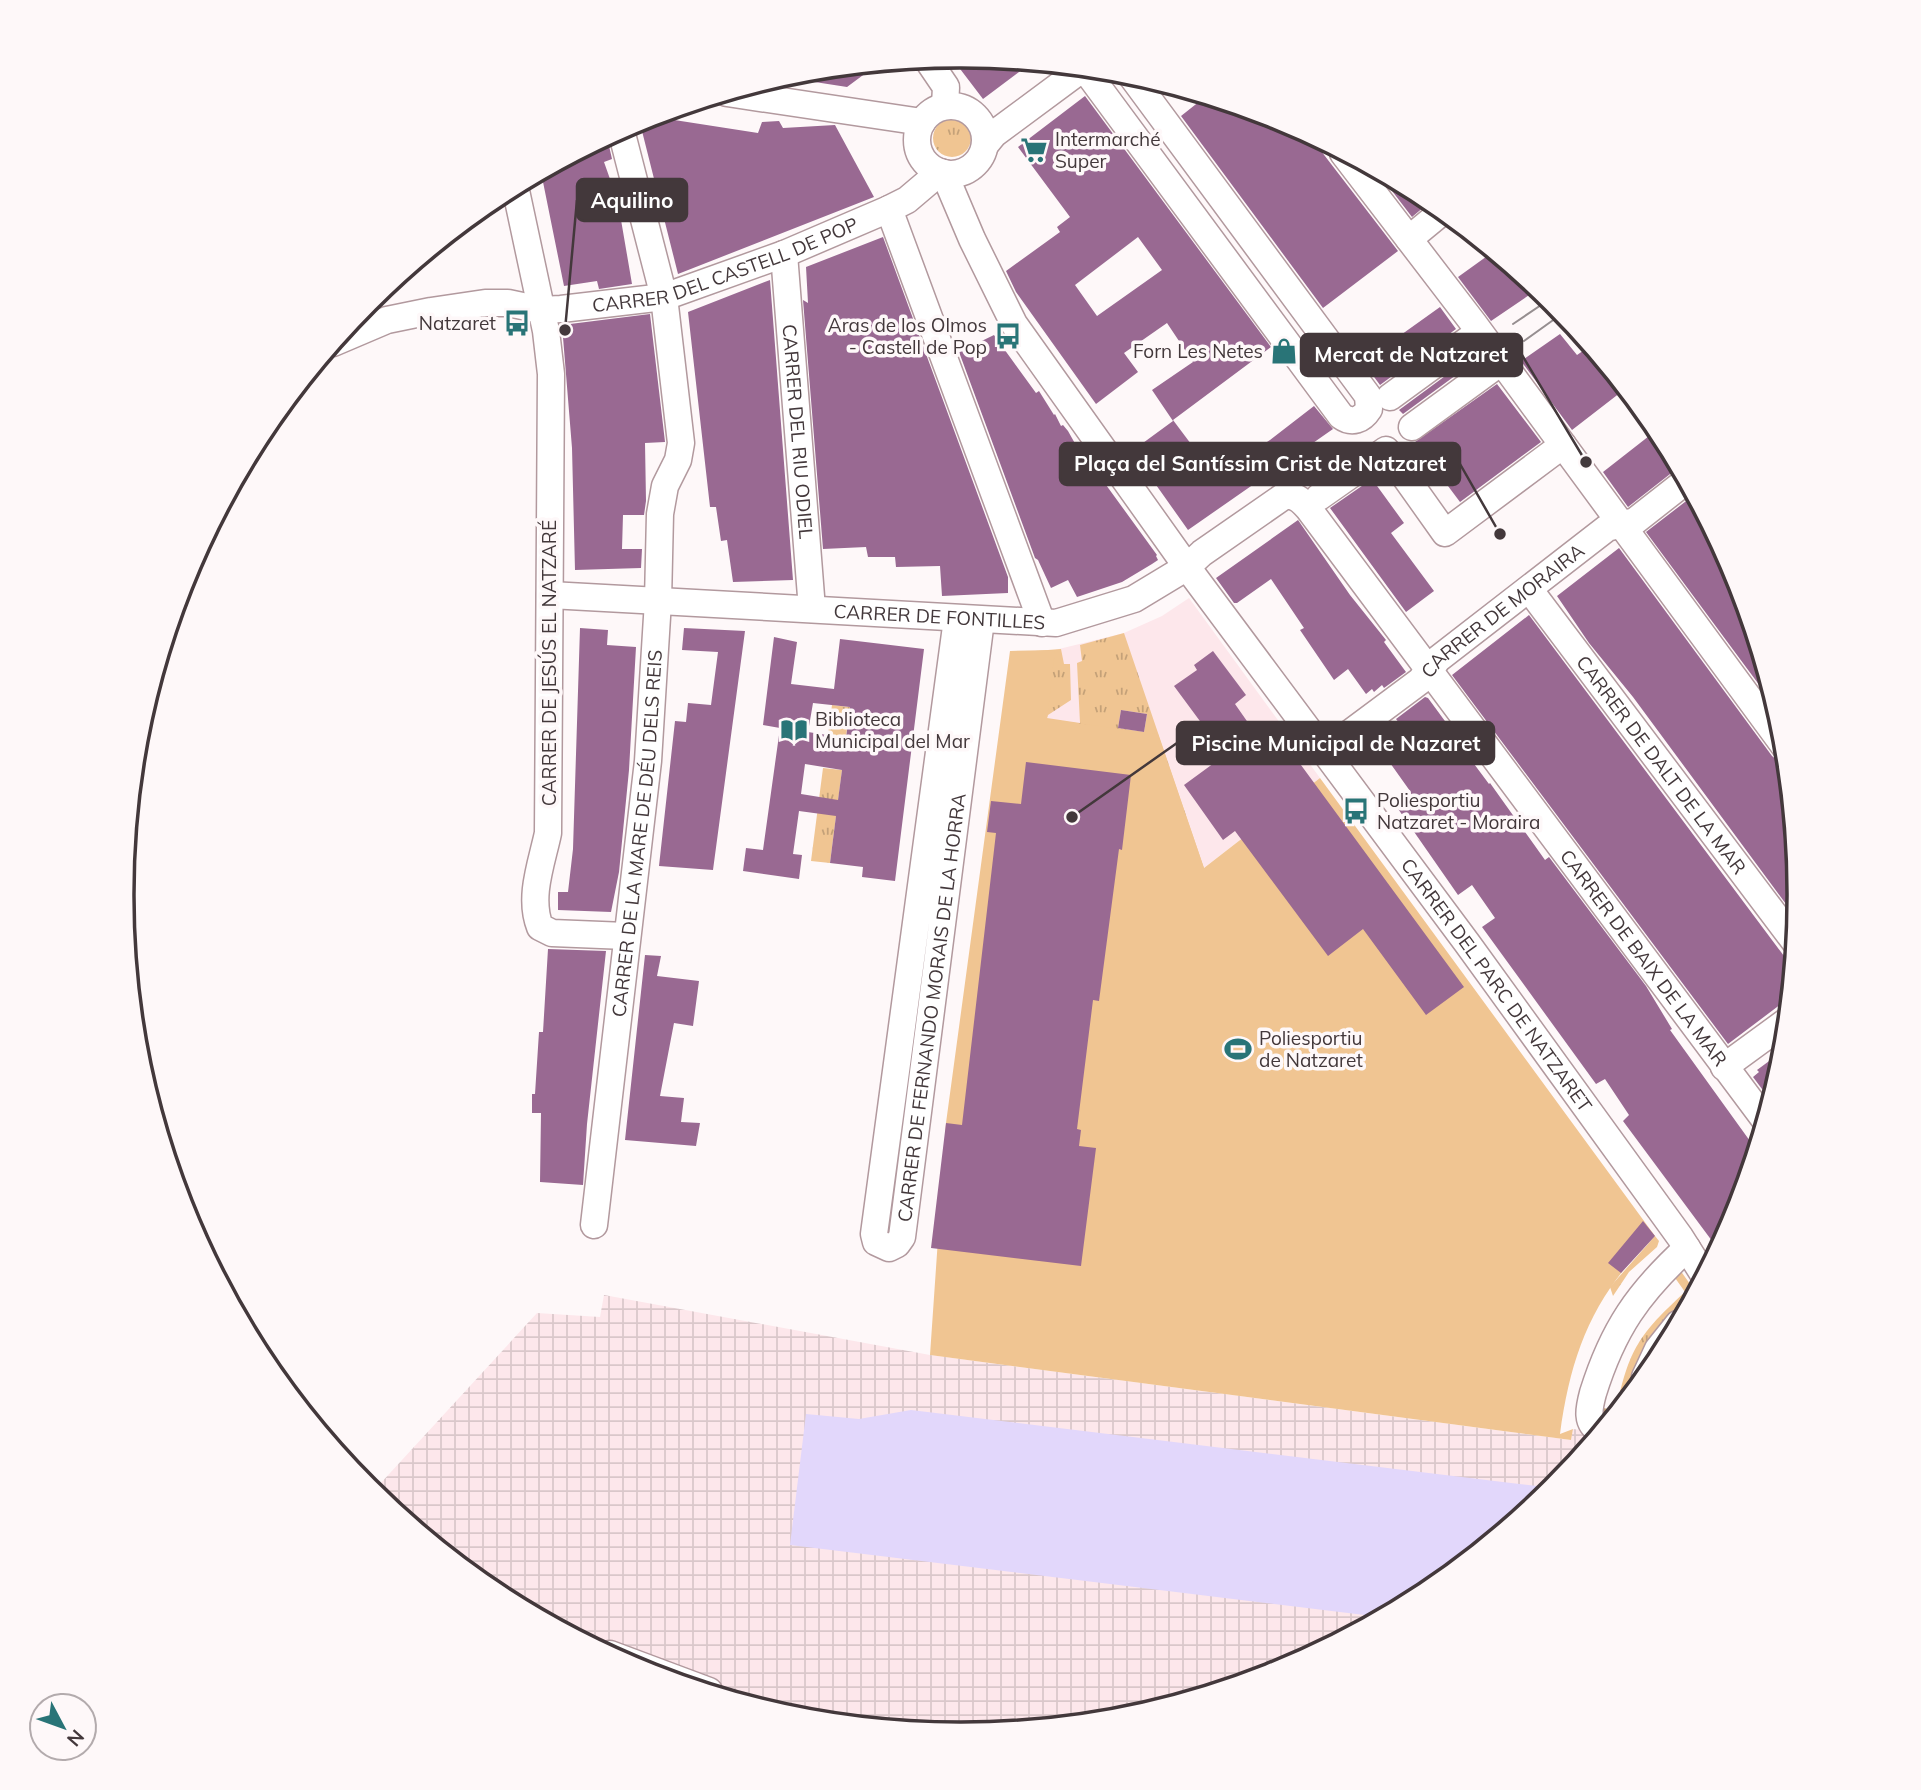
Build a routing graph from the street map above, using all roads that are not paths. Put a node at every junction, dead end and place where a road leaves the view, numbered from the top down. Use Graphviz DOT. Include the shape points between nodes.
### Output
graph roads {
  1 [pos="934,69"];
  2 [pos="1053,74"];
  3 [pos="1073,76"];
  4 [pos="1092,79"];
  5 [pos="1141,88"];
  6 [pos="760,93"];
  7 [pos="945,106"];
  8 [pos="976,117"];
  9 [pos="922,122"];
  10 [pos="624,141"];
  11 [pos="985,145"];
  12 [pos="1356,169"];
  13 [pos="942,172"];
  14 [pos="517,198"];
  15 [pos="889,209"];
  16 [pos="1434,218"];
  17 [pos="1409,239"];
  18 [pos="784,254"];
  19 [pos="664,297"];
  20 [pos="541,310"];
  21 [pos="1479,332"];
  22 [pos="353,335"];
  23 [pos="1502,362"];
  24 [pos="1390,397"];
  25 [pos="1412,427"];
  26 [pos="1563,445"];
  27 [pos="1679,487"];
  28 [pos="1292,495"];
  29 [pos="1319,497"];
  30 [pos="1620,524"];
  31 [pos="1187,567"];
  32 [pos="1529,589"];
  33 [pos="550,595"];
  34 [pos="658,601"];
  35 [pos="812,609"];
  36 [pos="969,620"];
  37 [pos="1042,623"];
  38 [pos="1427,670"];
  39 [pos="1769,725"];
  40 [pos="1326,751"];
  41 [pos="1786,930"];
  42 [pos="626,936"];
  43 [pos="1776,1029"];
  44 [pos="1724,1067"];
  45 [pos="1758,1111"];
  46 [pos="594,1225"];
  47 [pos="1687,1248"];
  48 [pos="1699,1267"];
  49 [pos="1593,1426"];
  1 -- 7 [label="street" via="946,87"];
  2 -- 8 [label="street" via="1001,111"];
  3 -- 11 [label="street"];
  4 -- 5 [label="street" via="1341,416 1350,421 1360,419 1368,409 1368,396"];
  6 -- 9 [label="street"];
  7 -- 8 [label="street" via="956,106"];
  7 -- 9 [label="street"];
  8 -- 11 [label="street"];
  9 -- 13 [label="street" via="917,145 933,168"];
  10 -- 19 [label="street"];
  11 -- 13 [label="street" via="972,166"];
  12 -- 17 [label="street"];
  13 -- 15 [label="street, CARRER DEL CASTELL DE POP"];
  13 -- 31 [label="street, CARRER DEL PARC DE NATZARET" via="1014,324"];
  14 -- 20 [label="street, CARRER DE JESÚS EL NATZARÉ"];
  15 -- 18 [label="street, CARRER DEL CASTELL DE POP"];
  15 -- 37 [label="street"];
  16 -- 17 [label="street"];
  17 -- 21 [label="street"];
  18 -- 19 [label="street, CARRER DEL CASTELL DE POP"];
  18 -- 35 [label="street, CARRER DEL RIU ODIEL"];
  19 -- 20 [label="street, CARRER DEL CASTELL DE POP"];
  19 -- 34 [label="street, CARRER DE LA MARE DE DÉU DELS REIS" via="681,443 661,500"];
  20 -- 22 [label="street, CARRER DEL CASTELL DE POP" via="485,303 387,320"];
  20 -- 33 [label="street, CARRER DE JESÚS EL NATZARÉ" via="551,374"];
  21 -- 23 [label="street"];
  21 -- 24 [label="street"];
  23 -- 25 [label="street"];
  23 -- 26 [label="street"];
  26 -- 29 [label="street" via="1445,533 1386,450"];
  26 -- 30 [label="street"];
  27 -- 30 [label="street, CARRER DE MORAIRA" via="1635,521"];
  28 -- 31 [label="street, CARRER DE FONTILLES" via="1284,496"];
  28 -- 38 [label="street, CARRER DE BAIX DE LA MAR" via="1308,508"];
  30 -- 32 [label="street, CARRER DE MORAIRA" via="1607,528"];
  30 -- 39 [label="street"];
  31 -- 37 [label="street, CARRER DE FONTILLES" via="1134,599 1056,623"];
  31 -- 40 [label="street, CARRER DEL PARC DE NATZARET"];
  32 -- 38 [label="street, CARRER DE MORAIRA"];
  32 -- 41 [label="street, CARRER DE DALT DE LA MAR"];
  33 -- 34 [label="street, CARRER DE FONTILLES"];
  33 -- 42 [label="street, CARRER DE JESÚS EL NATZARÉ" via="548,833 537,882 538,921 552,933"];
  34 -- 35 [label="street, CARRER DE FONTILLES"];
  34 -- 42 [label="street, CARRER DE LA MARE DE DÉU DELS REIS" via="648,761"];
  35 -- 36 [label="street, CARRER DE FONTILLES"];
  36 -- 36 [label="street, CARRER DE FERNANDO MORAIS DE LA HORRA" via="874,1234 876,1241 890,1248 902,1237"];
  36 -- 37 [label="street, CARRER DE FONTILLES"];
  38 -- 40 [label="street, CARRER DE MORAIRA" via="1420,681"];
  38 -- 44 [label="street, CARRER DE BAIX DE LA MAR"];
  40 -- 47 [label="street, CARRER DEL PARC DE NATZARET"];
  42 -- 46 [label="street, CARRER DE LA MARE DE DÉU DELS REIS"];
  43 -- 44 [label="street"];
  44 -- 45 [label="street, CARRER DE BAIX DE LA MAR"];
  47 -- 48 [label="street, CARRER DEL PARC DE NATZARET"];
  47 -- 49 [label="street" via="1628,1313 1604,1359 1591,1400 1588,1418"];
}
